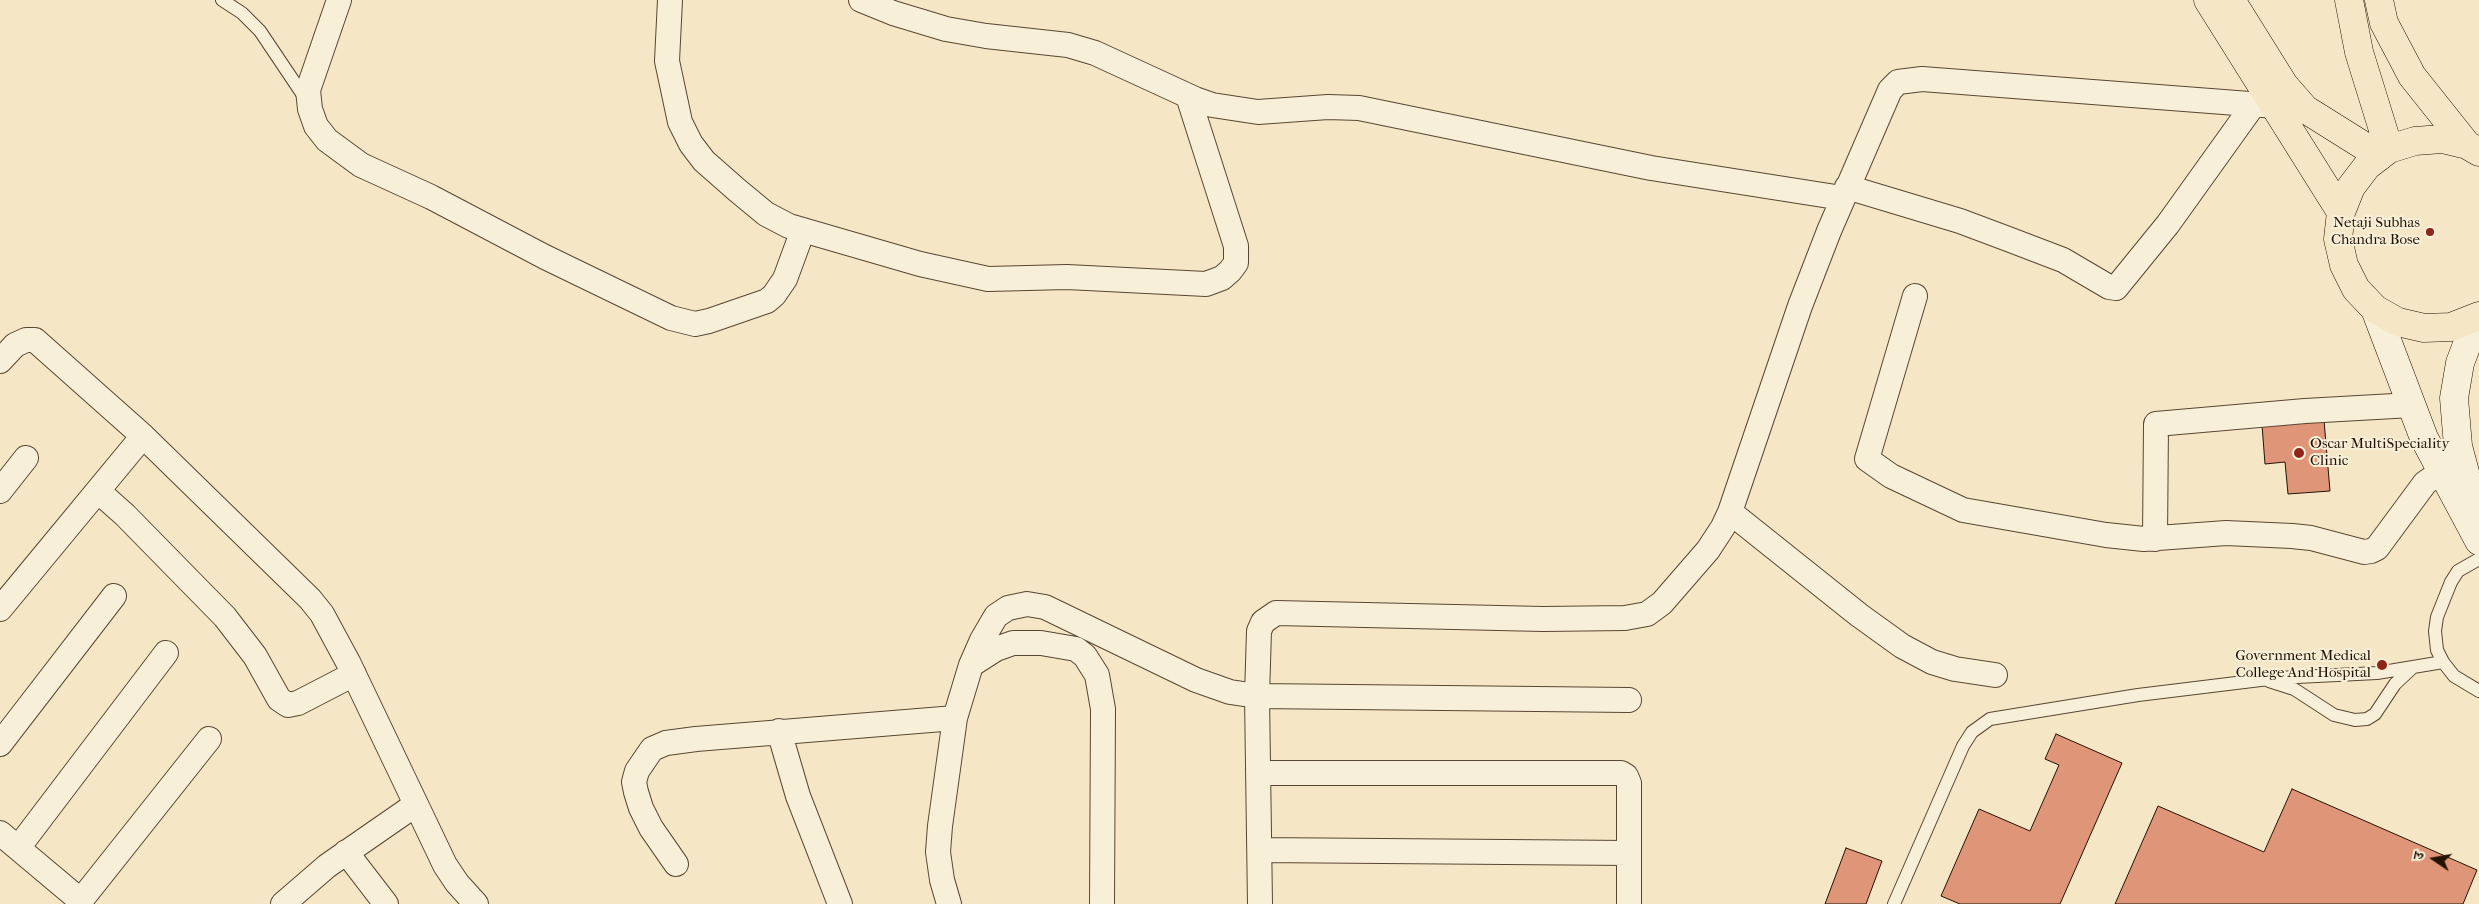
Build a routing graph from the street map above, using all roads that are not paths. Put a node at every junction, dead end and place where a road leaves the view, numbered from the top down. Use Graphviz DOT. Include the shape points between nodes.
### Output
graph roads {
  1 [pos="222,0"];
  2 [pos="339,0"];
  3 [pos="670,0"];
  4 [pos="861,0"];
  5 [pos="2208,0"];
  6 [pos="2231,0"];
  7 [pos="2349,0"];
  8 [pos="2378,0"];
  9 [pos="1188,96"];
  10 [pos="308,103"];
  11 [pos="2263,105"];
  12 [pos="2305,109"];
  13 [pos="2473,148"];
  14 [pos="2385,153"];
  15 [pos="1845,193"];
  16 [pos="2341,212"];
  17 [pos="803,230"];
  18 [pos="1915,296"];
  19 [pos="2375,309"];
  20 [pos="2478,317"];
  21 [pos="0,361"];
  22 [pos="2412,405"];
  23 [pos="143,436"];
  24 [pos="26,458"];
  25 [pos="2442,471"];
  26 [pos="0,491"];
  27 [pos="98,491"];
  28 [pos="2479,502"];
  29 [pos="1730,512"];
  30 [pos="2155,539"];
  31 [pos="2479,541"];
  32 [pos="2479,560"];
  33 [pos="114,596"];
  34 [pos="0,608"];
  35 [pos="166,653"];
  36 [pos="2443,662"];
  37 [pos="971,665"];
  38 [pos="2411,669"];
  39 [pos="354,674"];
  40 [pos="1995,675"];
  41 [pos="2264,680"];
  42 [pos="2479,691"];
  43 [pos="1257,696"];
  44 [pos="1629,700"];
  45 [pos="955,718"];
  46 [pos="780,731"];
  47 [pos="209,739"];
  48 [pos="0,744"];
  49 [pos="1258,773"];
  50 [pos="415,805"];
  51 [pos="0,833"];
  52 [pos="18,848"];
  53 [pos="1260,850"];
  54 [pos="346,852"];
  55 [pos="1629,854"];
  56 [pos="676,864"];
  57 [pos="80,902"];
  58 [pos="283,904"];
  59 [pos="386,904"];
  60 [pos="476,904"];
  61 [pos="840,904"];
  62 [pos="949,904"];
  63 [pos="1102,904"];
  64 [pos="1260,904"];
  65 [pos="1629,904"];
  66 [pos="1894,904"];
  1 -- 10 [label="lane" via="242,13 260,31"];
  2 -- 10 [label="street" via="312,76"];
  3 -- 17 [label="street" via="667,62 680,122 691,144 704,160 766,214"];
  4 -- 9 [label="street" via="946,29 1068,45 1095,53"];
  5 -- 11 [label="main road"];
  6 -- 12 [label="main road" via="2284,86"];
  7 -- 14 [label="main road"];
  8 -- 13 [label="main road" via="2384,23 2412,76"];
  9 -- 15 [label="street" via="1258,112 1359,108 1651,168"];
  9 -- 17 [label="street" via="1236,246 1236,263 1230,271 1206,284 1067,277 988,279 920,264"];
  10 -- 17 [label="street" via="316,126 327,140 361,165 670,318 684,322 709,321 767,301 781,288"];
  11 -- 12 [label="street"];
  11 -- 15 [label="street" via="1911,79 1898,82 1890,90"];
  11 -- 15 [label="street" via="2116,288 2109,288 2063,260 1960,221"];
  11 -- 16 [label="main road"];
  12 -- 14 [label="main road"];
  13 -- 14 [label="main road" via="2442,139 2415,141"];
  14 -- 16 [label="main road" via="2367,166 2351,187"];
  15 -- 29 [label="street" via="1800,306"];
  16 -- 19 [label="main road" via="2338,239 2344,266 2356,289"];
  18 -- 30 [label="street" via="1867,459 1891,476 1963,510 2106,536"];
  19 -- 20 [label="main road" via="2398,322 2424,328 2451,327"];
  19 -- 22 [label="main road"];
  20 -- 28 [label="main road" via="2460,363 2454,398 2458,446 2466,476"];
  21 -- 23 [label="street" via="15,345 35,340"];
  22 -- 25 [label="main road" via="2424,438"];
  22 -- 30 [label="street" via="2156,424"];
  23 -- 27 [label="street"];
  23 -- 39 [label="street" via="310,599 322,614"];
  24 -- 26 [label="street"];
  25 -- 30 [label="street" via="2425,483 2372,551 2284,535 2226,533"];
  25 -- 31 [label="main road"];
  27 -- 34 [label="street"];
  27 -- 39 [label="street" via="126,515 225,617 255,656 279,699 288,705 298,703"];
  29 -- 40 [label="street" via="1902,646 1932,662"];
  29 -- 43 [label="street" via="1708,550 1679,586 1647,614 1568,620 1276,614 1263,622 1259,631"];
  32 -- 36 [label="lane" via="2458,572 2437,617 2436,641"];
  33 -- 48 [label="street"];
  35 -- 52 [label="street"];
  36 -- 38 [label="lane"];
  36 -- 42 [label="lane" via="2454,676"];
  37 -- 43 [label="street" via="996,616 1008,608 1027,604 1045,608 1212,687"];
  37 -- 45 [label="street"];
  37 -- 63 [label="street" via="996,649 1013,643 1041,643 1076,649 1085,656 1097,675 1103,709"];
  38 -- 41 [label="lane"];
  38 -- 41 [label="lane" via="2395,684 2375,714 2355,720 2334,715 2294,689"];
  39 -- 50 [label="street"];
  41 -- 66 [label="lane" via="2138,694 2002,716 1980,725 1963,746"];
  43 -- 44 [label="street"];
  43 -- 49 [label="street"];
  45 -- 46 [label="street"];
  45 -- 62 [label="street" via="938,852"];
  46 -- 56 [label="street" via="666,743 652,749 644,758 634,782 641,808"];
  46 -- 61 [label="street" via="798,796"];
  47 -- 57 [label="street"];
  49 -- 53 [label="street"];
  49 -- 55 [label="street" via="1616,772 1626,776 1629,783"];
  50 -- 54 [label="street"];
  50 -- 60 [label="street" via="445,865"];
  51 -- 52 [label="street"];
  52 -- 57 [label="street"];
  53 -- 55 [label="street"];
  53 -- 64 [label="street"];
  54 -- 58 [label="street"];
  54 -- 59 [label="street"];
  55 -- 65 [label="street"];
}
